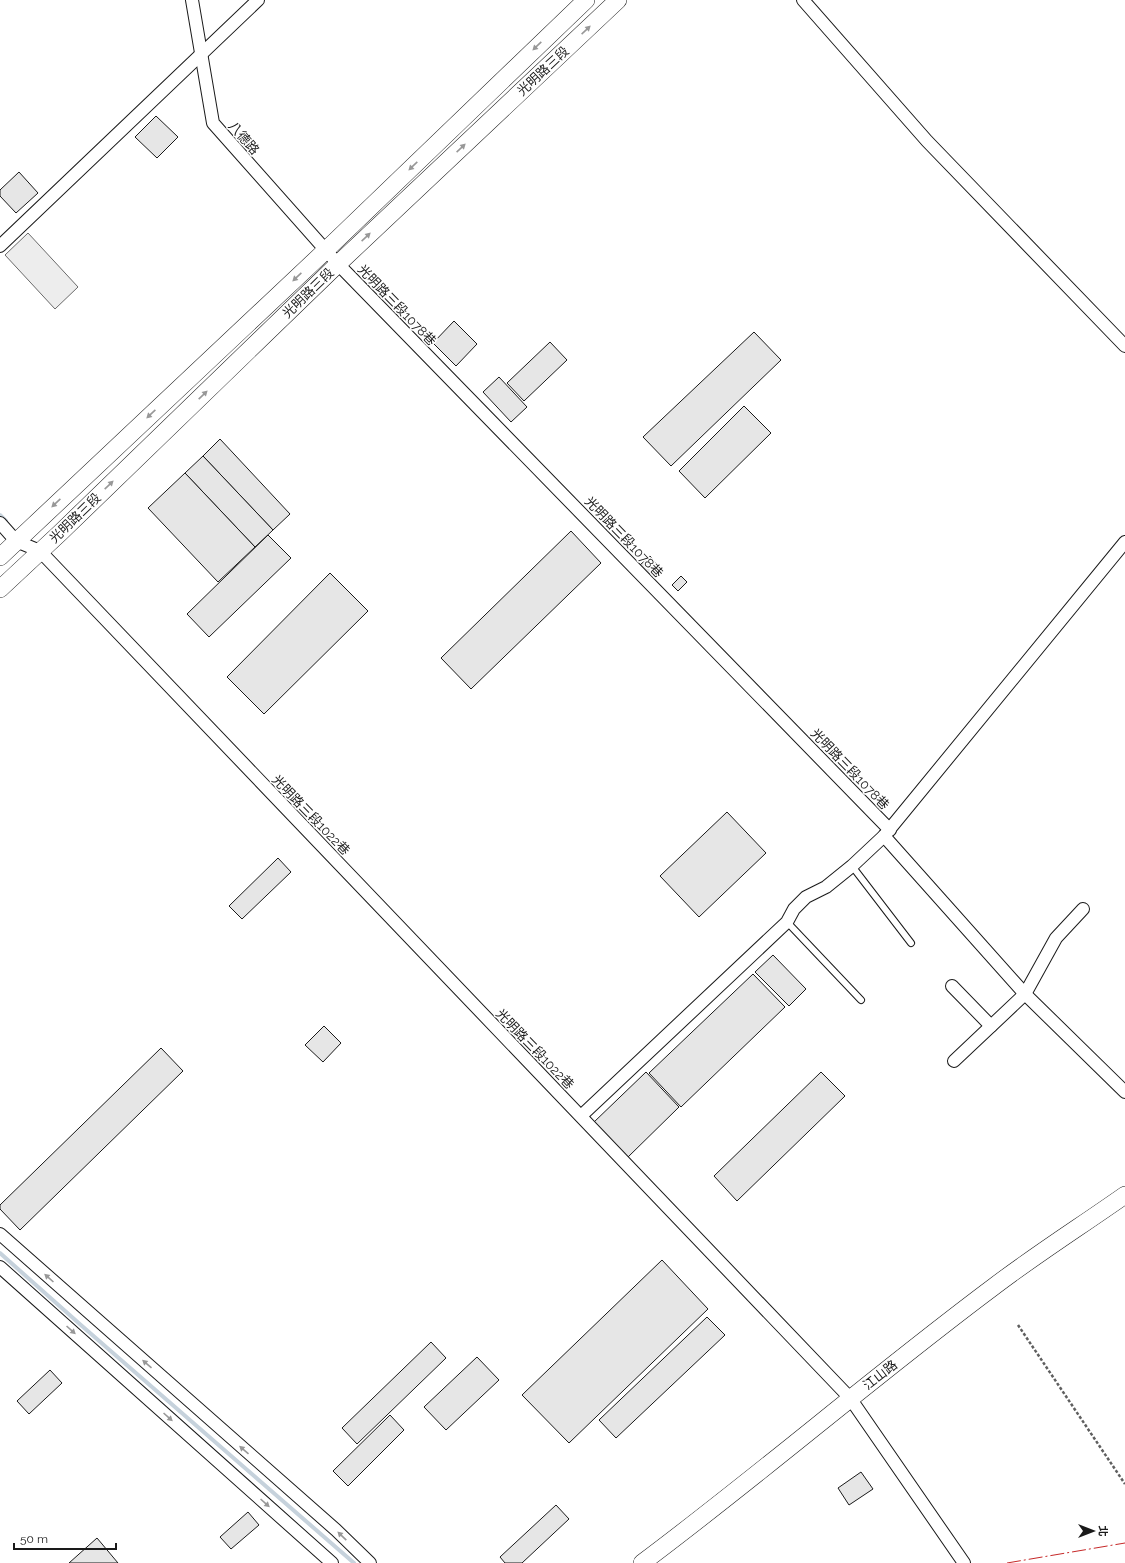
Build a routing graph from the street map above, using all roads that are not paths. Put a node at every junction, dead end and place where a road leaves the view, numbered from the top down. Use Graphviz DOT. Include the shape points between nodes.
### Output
graph roads {
  1 [pos="192,0"];
  2 [pos="258,0"];
  3 [pos="586,0"];
  4 [pos="618,0"];
  5 [pos="803,0"];
  6 [pos="201,53"];
  7 [pos="0,246"];
  8 [pos="325,251"];
  9 [pos="338,264"];
  10 [pos="1125,346"];
  11 [pos="0,523"];
  12 [pos="16,540"];
  13 [pos="1125,542"];
  14 [pos="40,551"];
  15 [pos="0,557"];
  16 [pos="0,589"];
  17 [pos="887,833"];
  18 [pos="852,866"];
  19 [pos="1083,909"];
  20 [pos="787,922"];
  21 [pos="911,943"];
  22 [pos="952,986"];
  23 [pos="1025,994"];
  24 [pos="861,1000"];
  25 [pos="991,1026"];
  26 [pos="954,1061"];
  27 [pos="1125,1092"];
  28 [pos="581,1116"];
  29 [pos="1125,1196"];
  30 [pos="0,1234"];
  31 [pos="0,1267"];
  32 [pos="850,1398"];
  33 [pos="332,1563"];
  34 [pos="370,1563"];
  35 [pos="642,1563"];
  36 [pos="964,1563"];
  1 -- 6 [label="street, 八德路"];
  2 -- 6 [label="street"];
  3 -- 8 [label="street, 光明路三段, one-way"];
  9 -- 4 [label="street, 光明路三段, one-way"];
  5 -- 10 [label="street" via="927,141"];
  6 -- 7 [label="street"];
  6 -- 8 [label="street, 八德路" via="213,123"];
  8 -- 9 [label="street, 八德路"];
  8 -- 12 [label="street, 光明路三段, one-way"];
  14 -- 9 [label="street, 光明路三段, one-way"];
  9 -- 17 [label="street, 光明路三段1078巷"];
  11 -- 12 [label="street"];
  12 -- 14 [label="street, 光明路三段1022巷"];
  12 -- 15 [label="street, 光明路三段"];
  13 -- 17 [label="street"];
  14 -- 16 [label="street, 光明路三段"];
  14 -- 28 [label="street, 光明路三段1022巷"];
  17 -- 18 [label="street"];
  17 -- 23 [label="street, 光明路三段1078巷"];
  18 -- 20 [label="street" via="826,886 806,897 794,909"];
  18 -- 21 [label="lane"];
  19 -- 23 [label="street" via="1056,938"];
  20 -- 24 [label="lane"];
  20 -- 28 [label="street"];
  22 -- 25 [label="street"];
  23 -- 25 [label="street"];
  23 -- 27 [label="street, 光明路三段1078巷"];
  25 -- 26 [label="street"];
  28 -- 32 [label="street, 光明路三段1022巷"];
  29 -- 32 [label="street, 江山路" via="993,1287"];
  34 -- 30 [label="street, one-way"];
  31 -- 33 [label="street, one-way"];
  32 -- 35 [label="street, 江山路"];
  32 -- 36 [label="street, 光明路三段1022巷"];
}
